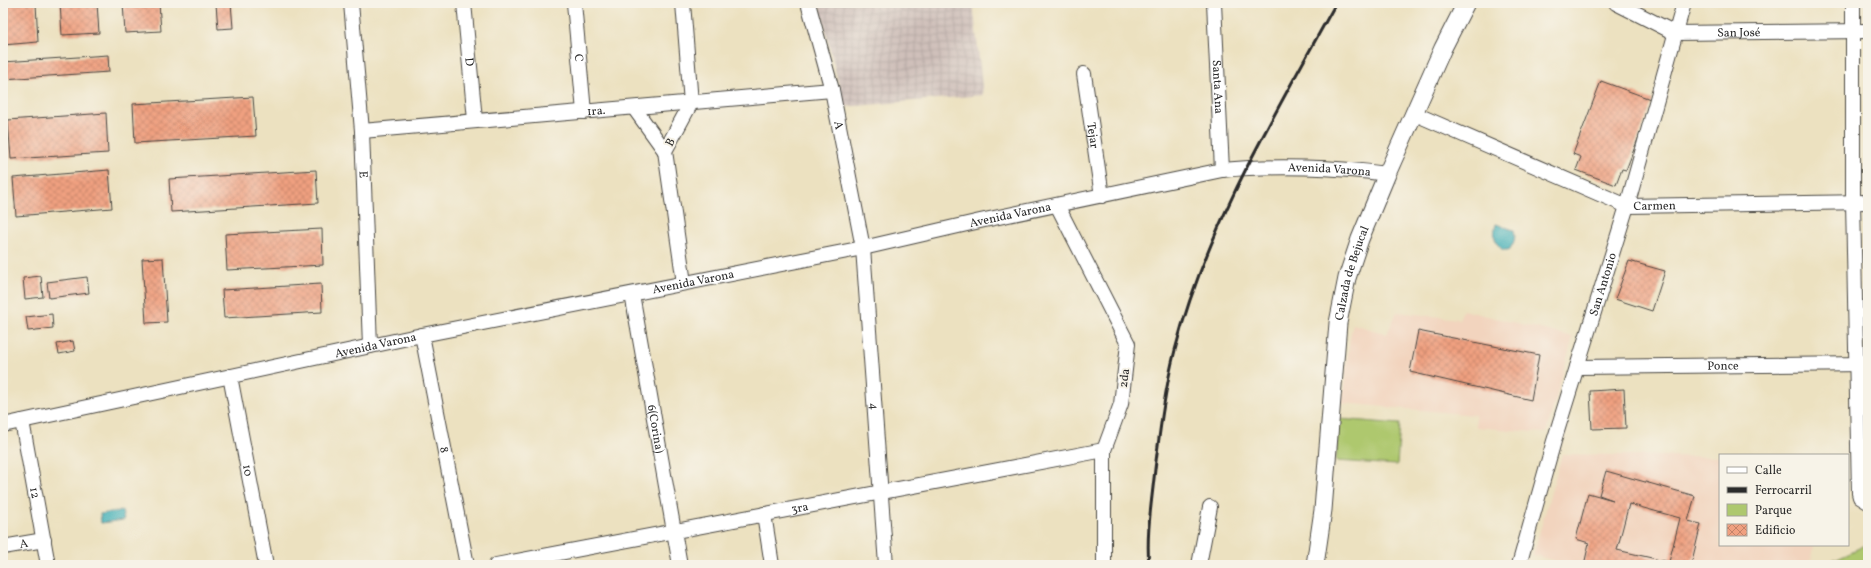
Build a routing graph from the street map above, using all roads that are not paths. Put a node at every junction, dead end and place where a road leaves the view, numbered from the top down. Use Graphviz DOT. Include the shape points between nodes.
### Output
graph roads {
  1 [pos="351,3"];
  2 [pos="464,3"];
  3 [pos="574,3"];
  4 [pos="683,3"];
  5 [pos="808,3"];
  6 [pos="1214,3"];
  7 [pos="1466,3"];
  8 [pos="1616,3"];
  9 [pos="1684,3"];
  10 [pos="1853,3"];
  11 [pos="1853,32"];
  12 [pos="1868,32"];
  13 [pos="1675,33"];
  14 [pos="1084,74"];
  15 [pos="832,90"];
  16 [pos="691,104"];
  17 [pos="634,108"];
  18 [pos="584,112"];
  19 [pos="1413,113"];
  20 [pos="475,120"];
  21 [pos="362,131"];
  22 [pos="665,151"];
  23 [pos="1222,170"];
  24 [pos="1387,174"];
  25 [pos="1102,196"];
  26 [pos="1853,202"];
  27 [pos="1868,202"];
  28 [pos="1057,205"];
  29 [pos="1627,206"];
  30 [pos="863,248"];
  31 [pos="684,283"];
  32 [pos="632,294"];
  33 [pos="422,335"];
  34 [pos="370,346"];
  35 [pos="1862,364"];
  36 [pos="1577,367"];
  37 [pos="230,376"];
  38 [pos="22,421"];
  39 [pos="3,425"];
  40 [pos="1104,450"];
  41 [pos="881,493"];
  42 [pos="1868,502"];
  43 [pos="1210,507"];
  44 [pos="764,514"];
  45 [pos="675,531"];
  46 [pos="44,540"];
  47 [pos="3,547"];
  48 [pos="48,565"];
  49 [pos="266,565"];
  50 [pos="467,565"];
  51 [pos="496,565"];
  52 [pos="680,565"];
  53 [pos="772,565"];
  54 [pos="886,565"];
  55 [pos="1104,565"];
  56 [pos="1199,565"];
  57 [pos="1315,565"];
  58 [pos="1519,565"];
  1 -- 21 [label="street, E"];
  2 -- 20 [label="street, D"];
  3 -- 18 [label="street, C"];
  4 -- 16 [label="street"];
  5 -- 15 [label="street, A"];
  6 -- 23 [label="street, Santa Ana"];
  7 -- 19 [label="main road, Calzada de Bejucal" via="1442,48"];
  8 -- 13 [label="street, San José"];
  9 -- 13 [label="street, San Antonio"];
  10 -- 11 [label="street"];
  11 -- 12 [label="street, San José"];
  11 -- 13 [label="street, San José"];
  11 -- 26 [label="street"];
  13 -- 29 [label="street, San Antonio"];
  14 -- 25 [label="street, Tejar"];
  15 -- 16 [label="street, 1ra."];
  15 -- 30 [label="street, A"];
  16 -- 17 [label="street, 1ra."];
  16 -- 22 [label="street, B"];
  17 -- 18 [label="street, 1ra."];
  17 -- 22 [label="street"];
  18 -- 20 [label="street, 1ra."];
  19 -- 24 [label="main road, Calzada de Bejucal"];
  19 -- 29 [label="street, Carmen"];
  20 -- 21 [label="street, 1ra."];
  21 -- 34 [label="street, E"];
  22 -- 31 [label="street, B"];
  23 -- 24 [label="street, Avenida Varona" via="1355,170"];
  23 -- 25 [label="street, Avenida Varona"];
  24 -- 57 [label="main road, Calzada de Bejucal" via="1347,278 1338,323 1323,510"];
  25 -- 28 [label="street, Avenida Varona"];
  26 -- 27 [label="street, Carmen"];
  26 -- 29 [label="street, Carmen"];
  26 -- 35 [label="street"];
  28 -- 30 [label="street, Avenida Varona" via="980,220"];
  28 -- 40 [label="street, 2da" via="1128,344 1121,404"];
  29 -- 36 [label="street, San Antonio"];
  30 -- 31 [label="street, Avenida Varona"];
  30 -- 41 [label="street, 4"];
  31 -- 32 [label="street, Avenida Varona"];
  32 -- 33 [label="street, Avenida Varona"];
  32 -- 45 [label="street, 6(Corina)"];
  33 -- 34 [label="street, Avenida Varona"];
  33 -- 50 [label="street, 8"];
  34 -- 37 [label="street, Avenida Varona"];
  35 -- 36 [label="street, Ponce"];
  35 -- 42 [label="street" via="1859,493 1860,497"];
  36 -- 58 [label="street, San Antonio"];
  37 -- 38 [label="street, Avenida Varona"];
  37 -- 49 [label="street, 10"];
  38 -- 39 [label="street, Avenida Varona"];
  38 -- 46 [label="street, 12"];
  40 -- 41 [label="street, 3ra"];
  40 -- 55 [label="street, 2da"];
  41 -- 44 [label="street, 3ra"];
  41 -- 54 [label="street, 4"];
  43 -- 56 [label="street"];
  44 -- 45 [label="street, 3ra"];
  44 -- 53 [label="street"];
  45 -- 51 [label="street, 3ra"];
  45 -- 52 [label="street, 6(Corina)"];
  46 -- 47 [label="street, A"];
  46 -- 48 [label="street, 12"];
}
